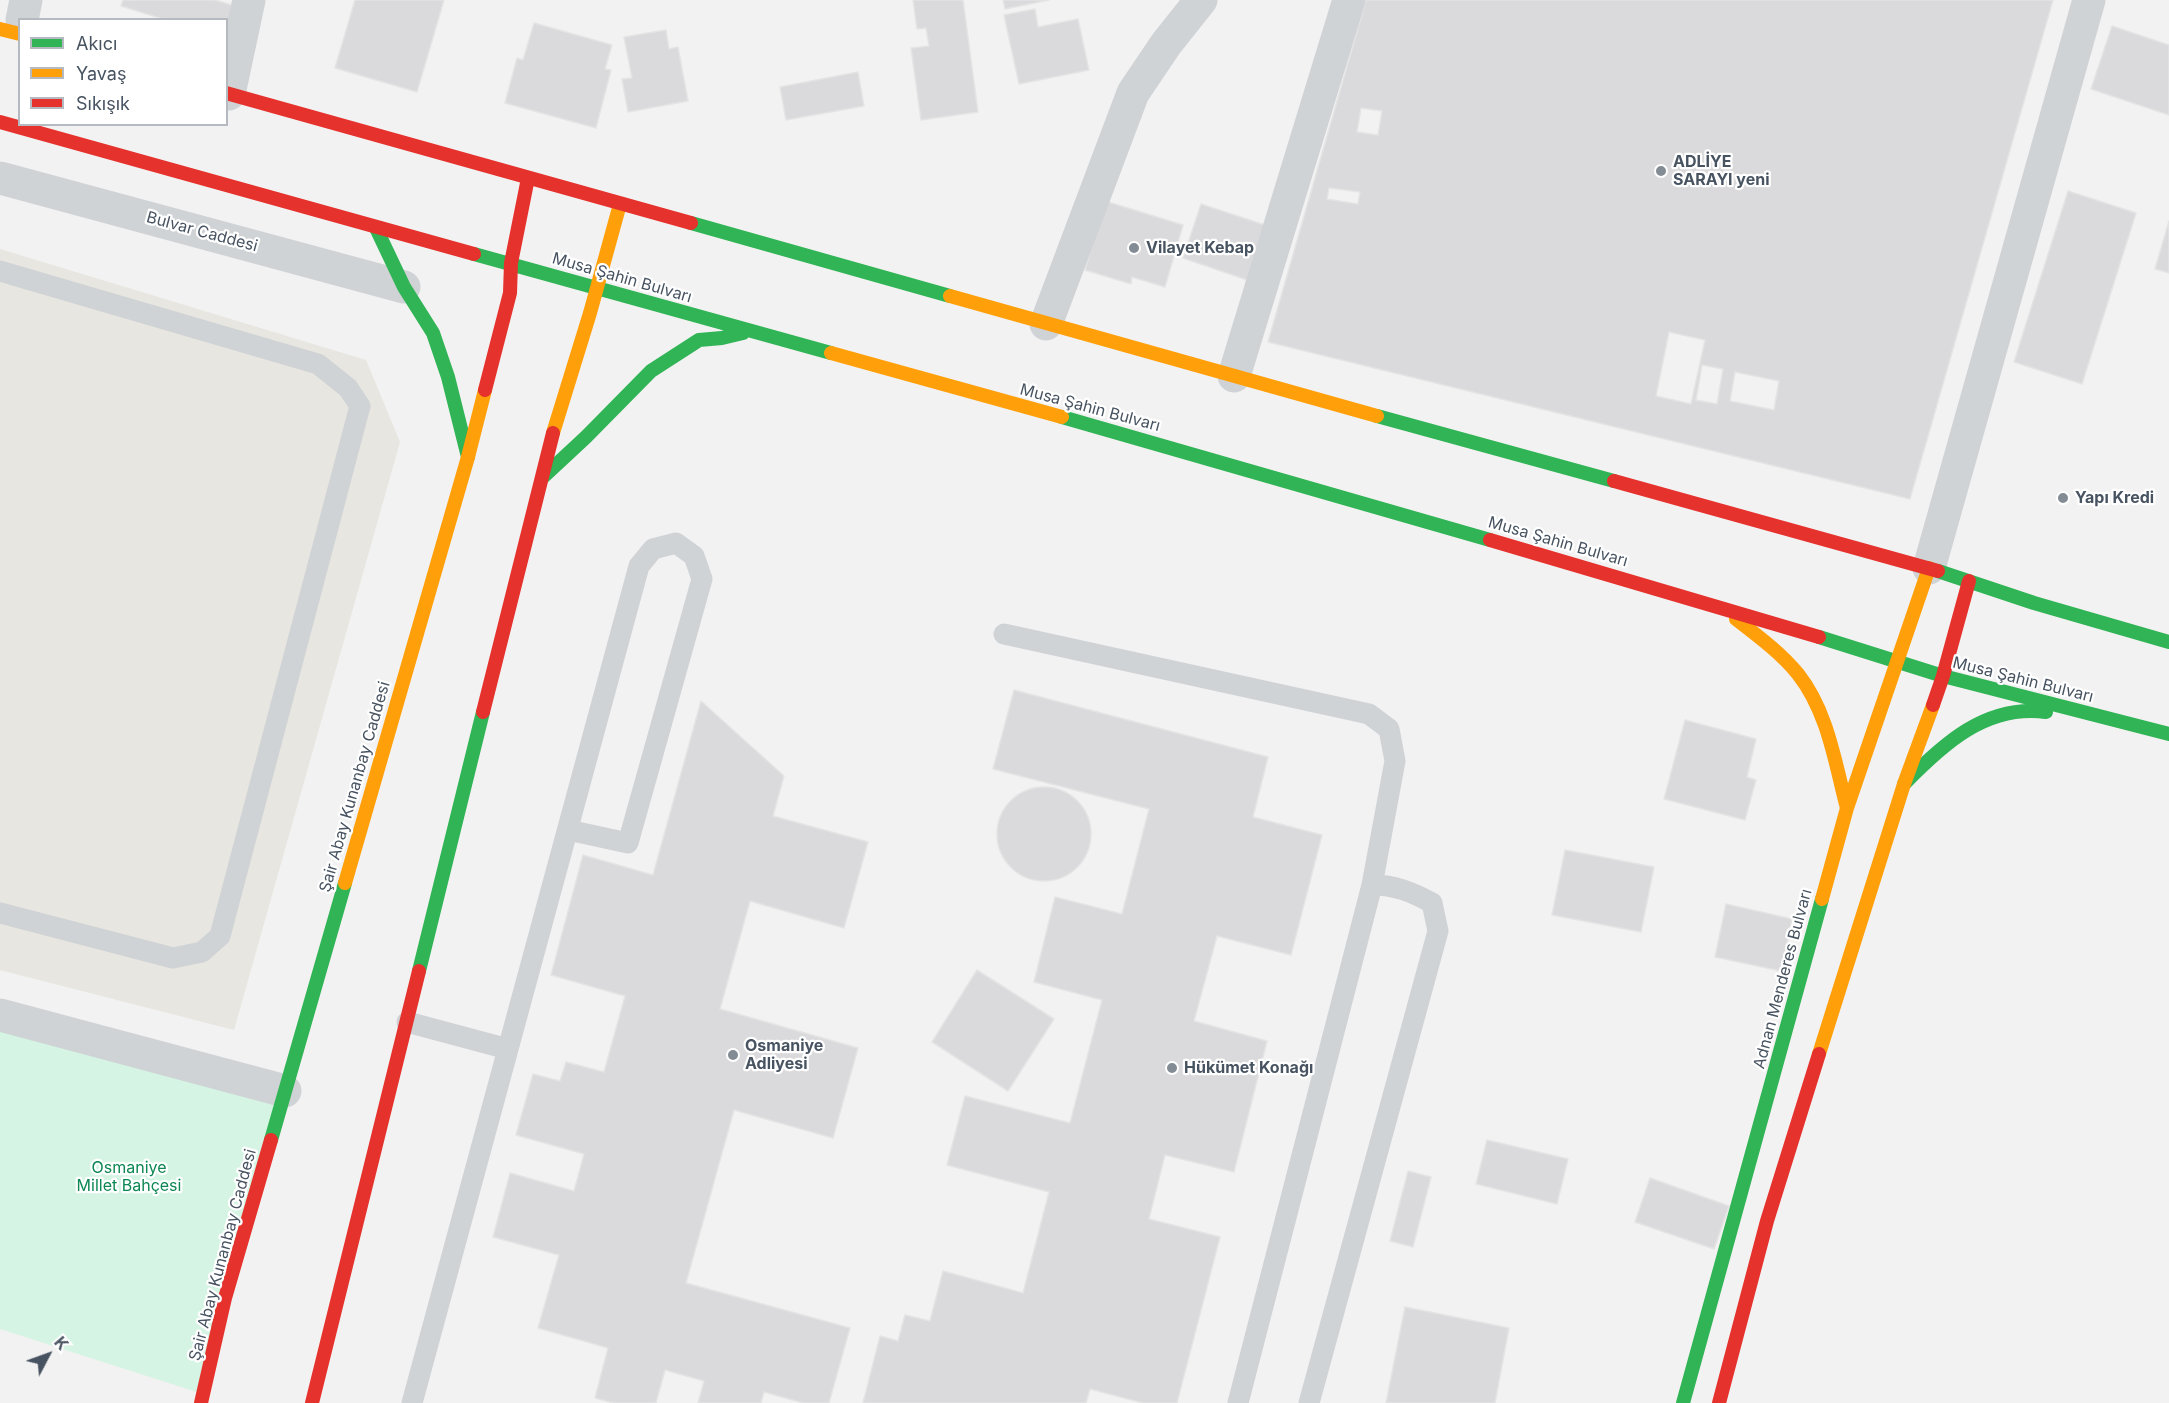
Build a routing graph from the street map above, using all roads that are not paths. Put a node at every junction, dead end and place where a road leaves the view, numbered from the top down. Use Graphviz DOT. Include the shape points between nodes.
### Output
graph roads {
  1 [pos="26,0"];
  2 [pos="249,0"];
  3 [pos="1201,0"];
  4 [pos="1348,0"];
  5 [pos="2089,0"];
  6 [pos="20,18"];
  7 [pos="228,94"];
  8 [pos="0,122"];
  9 [pos="0,178"];
  10 [pos="528,178"];
  11 [pos="620,204"];
  12 [pos="376,228"];
  13 [pos="511,263"];
  14 [pos="0,272"];
  15 [pos="404,287"];
  16 [pos="596,288"];
  17 [pos="1046,324"];
  18 [pos="751,331"];
  19 [pos="1234,376"];
  20 [pos="468,457"];
  21 [pos="543,477"];
  22 [pos="1929,568"];
  23 [pos="1969,581"];
  24 [pos="1721,607"];
  25 [pos="1004,633"];
  26 [pos="2169,642"];
  27 [pos="1896,660"];
  28 [pos="1944,676"];
  29 [pos="2169,734"];
  30 [pos="2169,745"];
  31 [pos="1904,784"];
  32 [pos="1847,808"];
  33 [pos="568,830"];
  34 [pos="1372,885"];
  35 [pos="0,913"];
  36 [pos="0,1015"];
  37 [pos="407,1022"];
  38 [pos="508,1049"];
  39 [pos="285,1091"];
  40 [pos="201,1403"];
  41 [pos="312,1403"];
  42 [pos="412,1403"];
  43 [pos="1238,1403"];
  44 [pos="1309,1403"];
  45 [pos="1683,1403"];
  46 [pos="1719,1403"];
  1 -- 6 [label="street"];
  2 -- 7 [label="street"];
  3 -- 17 [label="street" via="1133,93"];
  4 -- 19 [label="street"];
  5 -- 22 [label="street"];
  7 -- 10 [label="main road"];
  8 -- 12 [label="main road, Musa Şahin Bulvarı"];
  9 -- 15 [label="street, Bulvar Caddesi"];
  10 -- 11 [label="main road"];
  10 -- 13 [label="main road, Şair Abay Kunanbay Caddesi"];
  11 -- 16 [label="main road"];
  11 -- 17 [label="main road"];
  12 -- 13 [label="main road, Musa Şahin Bulvarı"];
  12 -- 15 [label="main road"];
  13 -- 16 [label="main road, Musa Şahin Bulvarı"];
  13 -- 20 [label="main road, Şair Abay Kunanbay Caddesi" via="510,293"];
  14 -- 35 [label="lane" via="318,364 348,388 360,406 220,936 202,952 173,958"];
  15 -- 20 [label="main road" via="433,333"];
  16 -- 18 [label="main road, Musa Şahin Bulvarı"];
  16 -- 21 [label="main road"];
  17 -- 19 [label="main road"];
  18 -- 21 [label="main road" via="699,340 651,371"];
  18 -- 24 [label="main road, Musa Şahin Bulvarı" via="1206,457"];
  19 -- 22 [label="main road"];
  20 -- 39 [label="main road, Şair Abay Kunanbay Caddesi"];
  21 -- 37 [label="main road"];
  22 -- 23 [label="main road"];
  22 -- 27 [label="main road, Adnan Menderes Bulvarı"];
  23 -- 26 [label="main road"];
  23 -- 28 [label="main road"];
  24 -- 27 [label="main road, Musa Şahin Bulvarı"];
  24 -- 32 [label="main road" via="1773,647 1799,676 1818,707"];
  25 -- 34 [label="lane" via="1369,714 1389,729 1395,761"];
  27 -- 28 [label="main road, Musa Şahin Bulvarı"];
  27 -- 32 [label="main road, Adnan Menderes Bulvarı"];
  28 -- 29 [label="main road, Musa Şahin Bulvarı"];
  28 -- 31 [label="main road"];
  30 -- 31 [label="main road" via="2037,710 2016,711 1987,719 1958,736 1932,754"];
  31 -- 46 [label="main road" via="1767,1221"];
  32 -- 45 [label="main road, Adnan Menderes Bulvarı"];
  33 -- 33 [label="lane" via="639,566 652,549 676,543 694,556 702,579 628,843"];
  33 -- 38 [label="lane"];
  34 -- 43 [label="lane"];
  34 -- 44 [label="lane" via="1409,890 1432,903 1438,931"];
  36 -- 39 [label="street"];
  37 -- 38 [label="lane"];
  37 -- 41 [label="main road"];
  38 -- 42 [label="lane"];
  39 -- 40 [label="main road, Şair Abay Kunanbay Caddesi" via="225,1298"];
}
